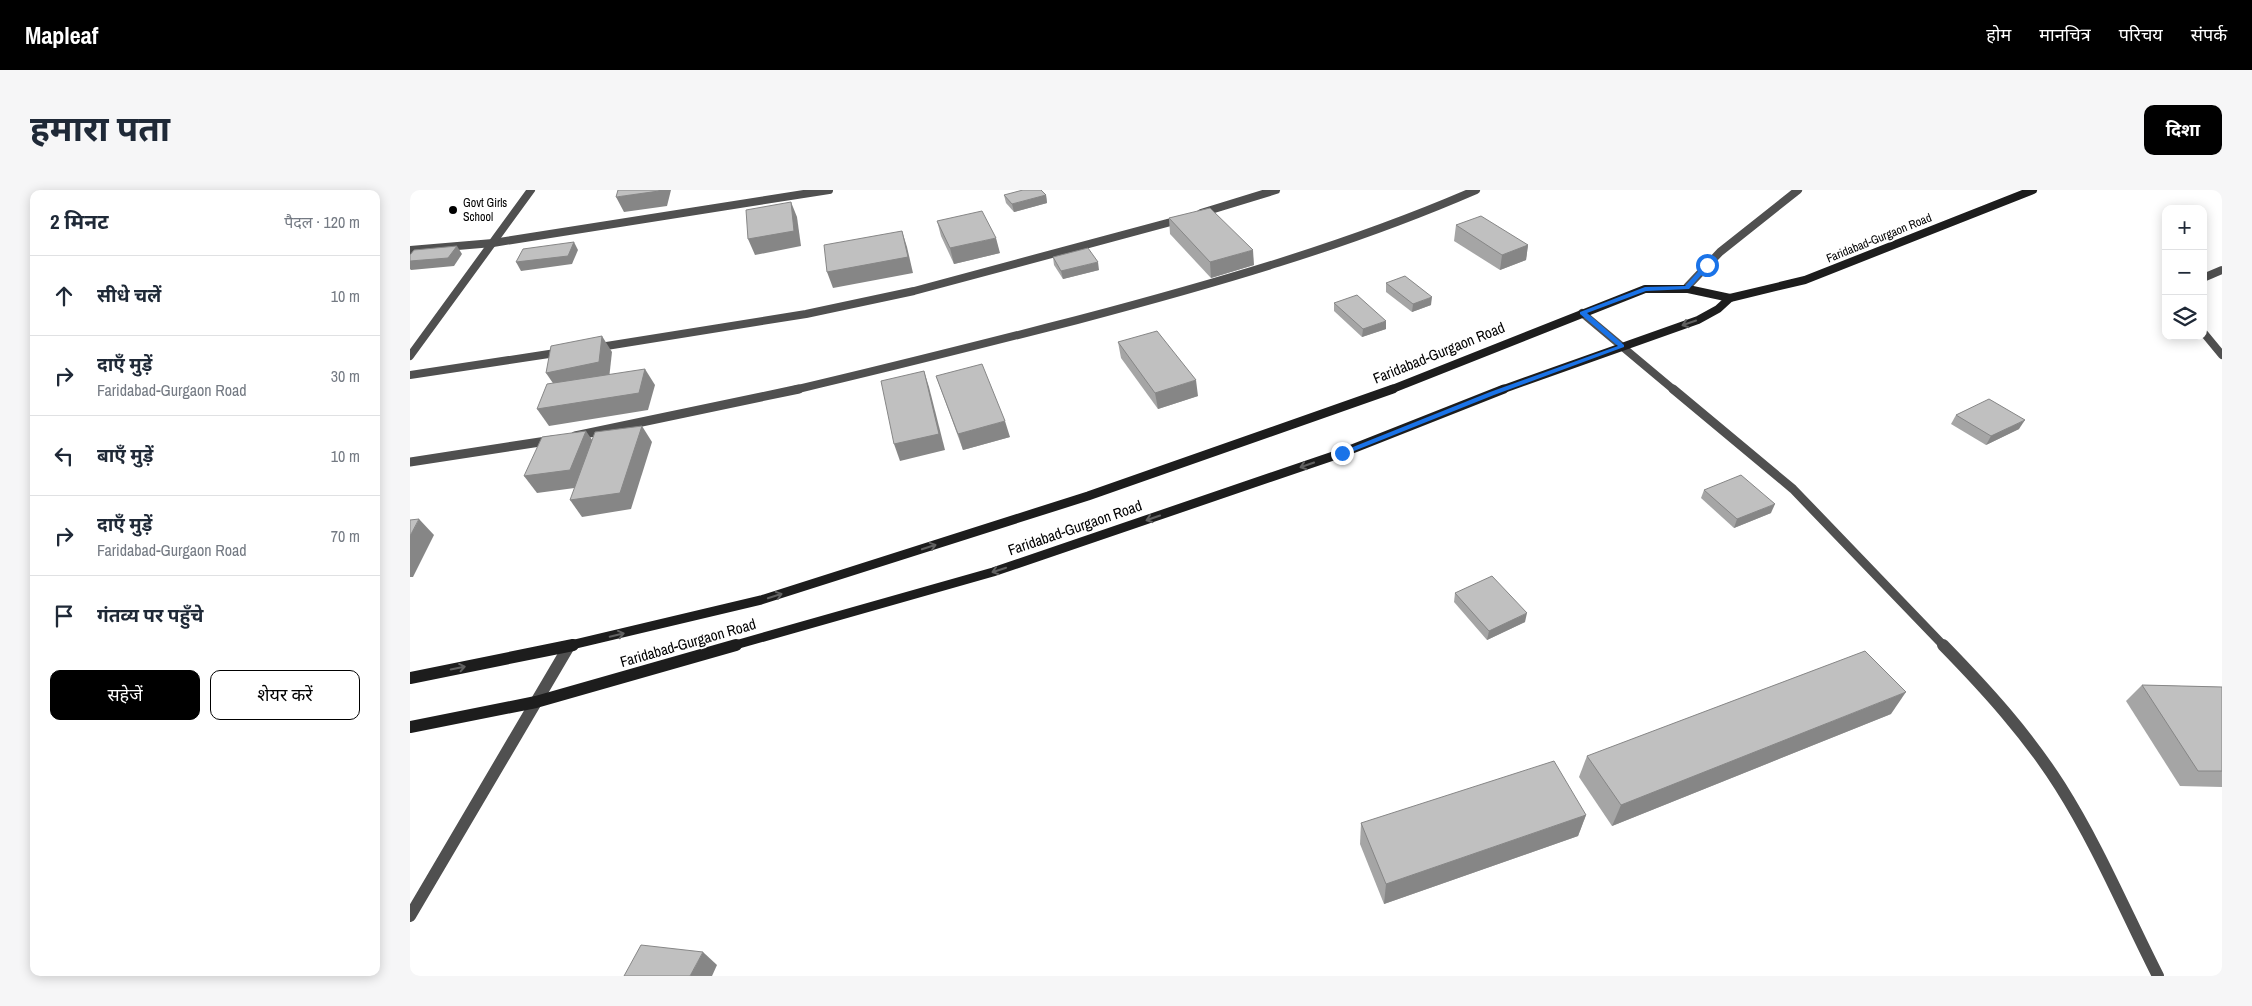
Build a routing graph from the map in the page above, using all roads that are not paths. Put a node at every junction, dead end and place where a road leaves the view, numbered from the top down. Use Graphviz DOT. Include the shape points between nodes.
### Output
graph roads {
  1 [pos="531,190"];
  2 [pos="829,190"];
  3 [pos="1276,190"];
  4 [pos="1476,190"];
  5 [pos="1798,190"];
  6 [pos="2033,190"];
  7 [pos="492,243"];
  8 [pos="410,250"];
  9 [pos="2222,270"];
  10 [pos="2207,276"];
  11 [pos="1687,287"];
  12 [pos="1730,298"];
  13 [pos="1582,313"];
  14 [pos="2207,337"];
  15 [pos="1622,346"];
  16 [pos="588,349"];
  17 [pos="568,352"];
  18 [pos="2222,355"];
  19 [pos="410,356"];
  20 [pos="410,375"];
  21 [pos="410,462"];
  22 [pos="569,646"];
  23 [pos="410,678"];
  24 [pos="536,702"];
  25 [pos="410,727"];
  26 [pos="410,916"];
  27 [pos="2158,976"];
  1 -- 7 [label="street"];
  2 -- 7 [label="street"];
  3 -- 16 [label="street" via="1144,231 914,291 806,314"];
  4 -- 21 [label="street" via="1429,212 1286,264 900,366 590,433"];
  5 -- 11 [label="street" via="1720,252"];
  6 -- 12 [label="main road, Faridabad-Gurgaon Road" via="1805,280"];
  7 -- 8 [label="street"];
  7 -- 19 [label="street"];
  9 -- 10 [label="street"];
  11 -- 12 [label="main road, Faridabad-Gurgaon Road"];
  11 -- 13 [label="main road, Faridabad-Gurgaon Road" via="1645,289"];
  12 -- 15 [label="main road, Faridabad-Gurgaon Road, one-way" via="1698,320"];
  13 -- 15 [label="street"];
  22 -- 13 [label="main road, Faridabad-Gurgaon Road, one-way" via="761,600 1088,496 1387,391"];
  14 -- 18 [label="street"];
  15 -- 24 [label="main road, Faridabad-Gurgaon Road, one-way" via="1492,393 1342,453 993,572"];
  15 -- 27 [label="street" via="1793,489 1991,695 2060,786"];
  17 -- 20 [label="street"];
  23 -- 22 [label="main road, Faridabad-Gurgaon Road, one-way"];
  22 -- 24 [label="street"];
  24 -- 25 [label="main road, Faridabad-Gurgaon Road"];
  24 -- 26 [label="street"];
}
